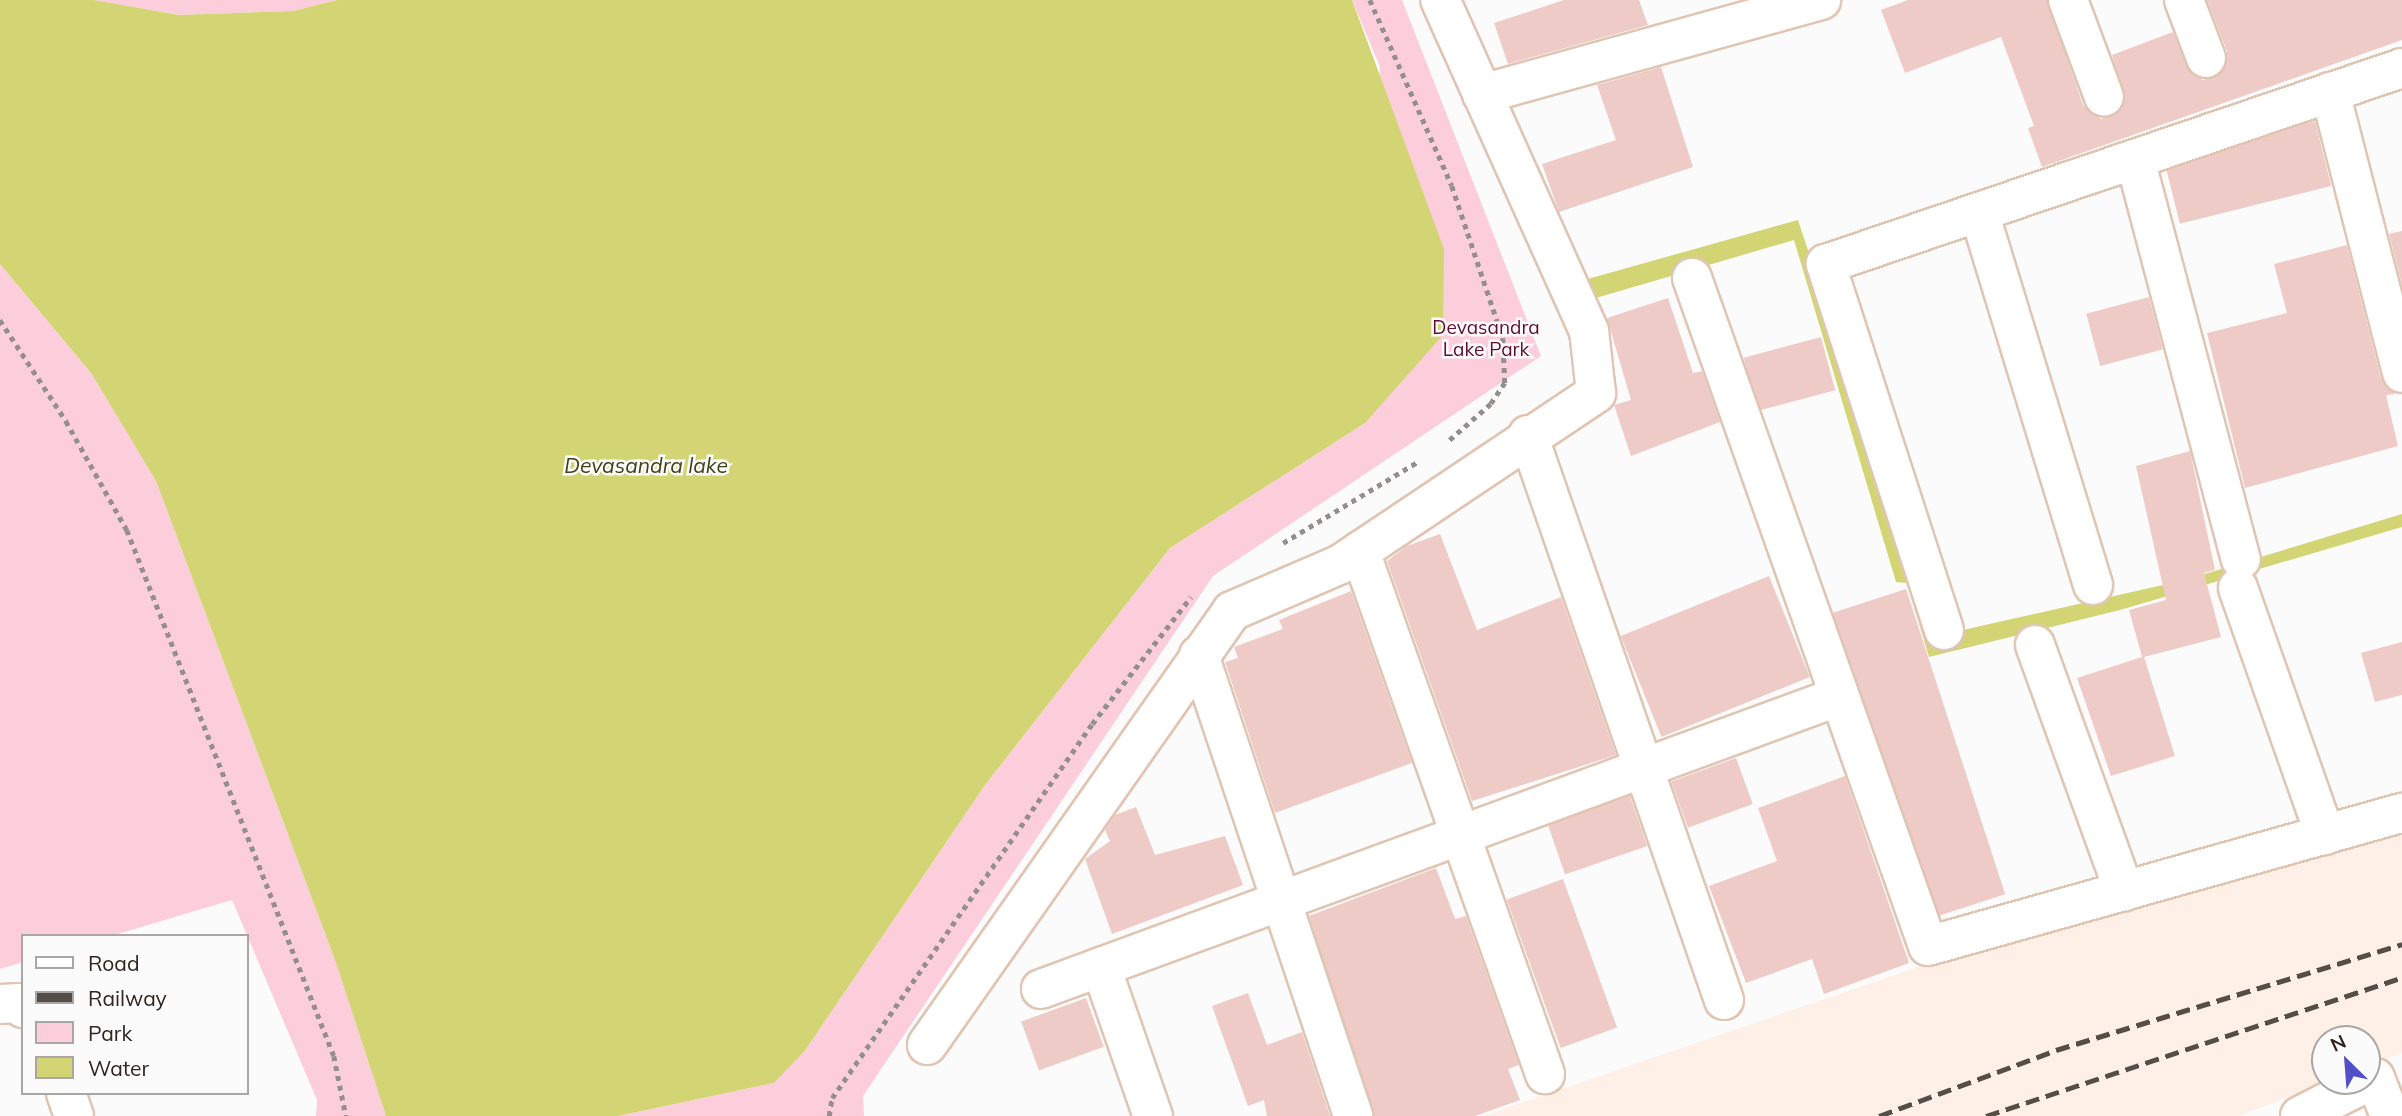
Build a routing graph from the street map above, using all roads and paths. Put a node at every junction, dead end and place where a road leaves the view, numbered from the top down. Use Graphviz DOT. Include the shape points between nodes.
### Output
graph roads {
  1 [pos="1370,0"];
  2 [pos="1440,0"];
  3 [pos="1821,0"];
  4 [pos="2068,0"];
  5 [pos="2184,0"];
  6 [pos="1707,15"];
  7 [pos="2206,58"];
  8 [pos="2402,68"];
  9 [pos="2330,92"];
  10 [pos="1482,94"];
  11 [pos="2104,97"];
  12 [pos="2135,159"];
  13 [pos="1979,212"];
  14 [pos="1692,278"];
  15 [pos="0,320"];
  16 [pos="1507,369"];
  17 [pos="2402,373"];
  18 [pos="1528,435"];
  19 [pos="1360,551"];
  20 [pos="2093,586"];
  21 [pos="1944,630"];
  22 [pos="2035,645"];
  23 [pos="1199,655"];
  24 [pos="1837,697"];
  25 [pos="1643,768"];
  26 [pos="2402,813"];
  27 [pos="1461,835"];
  28 [pos="2325,835"];
  29 [pos="2124,891"];
  30 [pos="1281,901"];
  31 [pos="1101,967"];
  32 [pos="1041,989"];
  33 [pos="1724,1000"];
  34 [pos="0,1004"];
  35 [pos="21,1007"];
  36 [pos="927,1045"];
  37 [pos="1545,1074"];
  38 [pos="67,1095"];
  39 [pos="2312,1113"];
  40 [pos="74,1116"];
  41 [pos="346,1116"];
  42 [pos="1153,1116"];
  43 [pos="1353,1116"];
  44 [pos="2390,1116"];
  1 -- 16 [label="path" via="1452,186 1503,338"];
  2 -- 10 [label="street"];
  3 -- 6 [label="street"];
  4 -- 11 [label="street"];
  5 -- 7 [label="street"];
  6 -- 10 [label="street"];
  8 -- 9 [label="street"];
  9 -- 12 [label="street"];
  9 -- 17 [label="street"];
  10 -- 18 [label="street" via="1589,331 1596,393"];
  12 -- 13 [label="street"];
  12 -- 28 [label="street" via="2239,573"];
  13 -- 20 [label="street"];
  13 -- 21 [label="street" via="1826,264"];
  14 -- 24 [label="street"];
  15 -- 41 [label="path" via="66,421 127,530 334,1056"];
  18 -- 19 [label="street"];
  18 -- 25 [label="street"];
  19 -- 23 [label="street" via="1232,611"];
  19 -- 27 [label="street"];
  22 -- 29 [label="street"];
  23 -- 30 [label="street"];
  23 -- 36 [label="street"];
  24 -- 25 [label="street"];
  24 -- 29 [label="street" via="1928,946"];
  25 -- 27 [label="street"];
  25 -- 33 [label="street"];
  26 -- 28 [label="street"];
  27 -- 30 [label="street"];
  27 -- 37 [label="street"];
  28 -- 29 [label="street"];
  30 -- 31 [label="street"];
  30 -- 43 [label="street"];
  31 -- 32 [label="street"];
  31 -- 42 [label="street"];
  34 -- 35 [label="street"];
  38 -- 40 [label="street"];
  39 -- 44 [label="street" via="2375,1078"];
}
